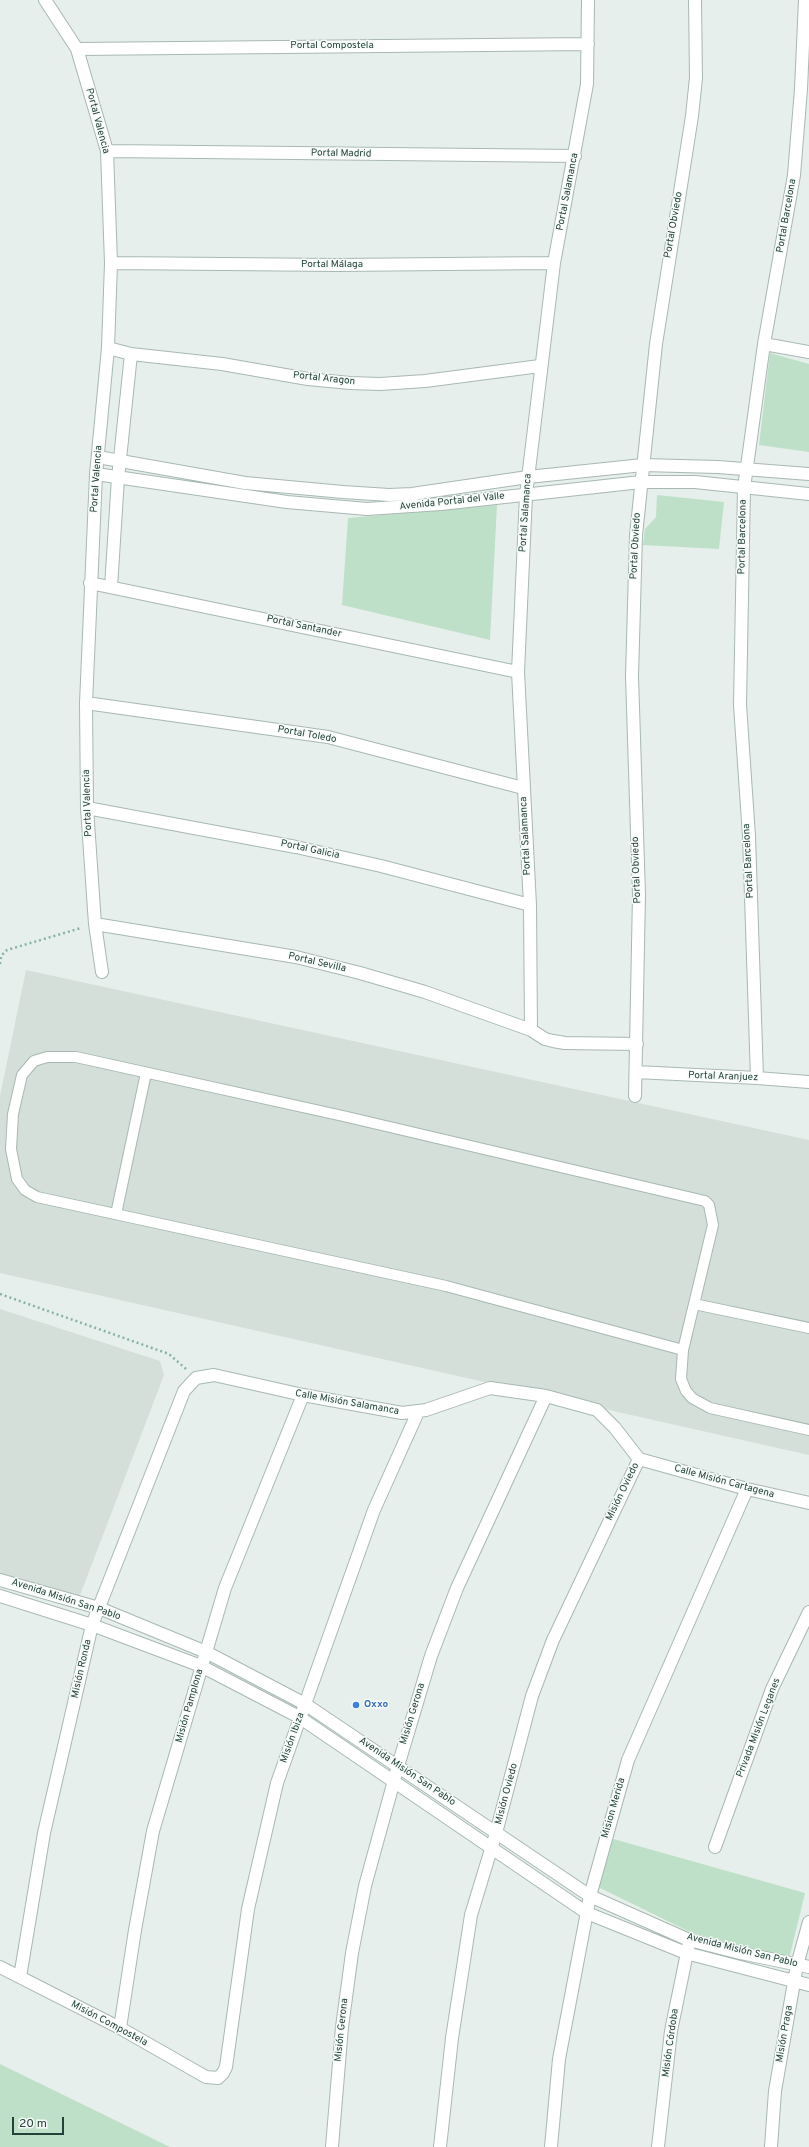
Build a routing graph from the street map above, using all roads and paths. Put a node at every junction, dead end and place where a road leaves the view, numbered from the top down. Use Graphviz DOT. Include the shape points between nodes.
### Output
graph roads {
  1 [pos="45,0"];
  2 [pos="588,0"];
  3 [pos="695,0"];
  4 [pos="806,0"];
  5 [pos="588,44"];
  6 [pos="77,49"];
  7 [pos="108,151"];
  8 [pos="575,156"];
  9 [pos="110,263"];
  10 [pos="554,263"];
  11 [pos="764,344"];
  12 [pos="108,348"];
  13 [pos="809,352"];
  14 [pos="131,354"];
  15 [pos="540,366"];
  16 [pos="98,457"];
  17 [pos="120,461"];
  18 [pos="643,465"];
  19 [pos="747,469"];
  20 [pos="96,474"];
  21 [pos="809,474"];
  22 [pos="528,477"];
  23 [pos="118,478"];
  24 [pos="641,482"];
  25 [pos="744,488"];
  26 [pos="809,494"];
  27 [pos="526,495"];
  28 [pos="90,583"];
  29 [pos="111,587"];
  30 [pos="518,672"];
  31 [pos="86,703"];
  32 [pos="523,788"];
  33 [pos="87,808"];
  34 [pos="530,905"];
  35 [pos="95,924"];
  36 [pos="0,964"];
  37 [pos="102,972"];
  38 [pos="531,1030"];
  39 [pos="637,1044"];
  40 [pos="636,1072"];
  41 [pos="146,1073"];
  42 [pos="757,1078"];
  43 [pos="809,1082"];
  44 [pos="635,1096"];
  45 [pos="116,1214"];
  46 [pos="0,1294"];
  47 [pos="694,1304"];
  48 [pos="809,1328"];
  49 [pos="683,1350"];
  50 [pos="196,1378"];
  51 [pos="303,1395"];
  52 [pos="546,1396"];
  53 [pos="418,1412"];
  54 [pos="809,1430"];
  55 [pos="639,1459"];
  56 [pos="747,1489"];
  57 [pos="809,1503"];
  58 [pos="0,1580"];
  59 [pos="0,1596"];
  60 [pos="99,1608"];
  61 [pos="809,1612"];
  62 [pos="92,1625"];
  63 [pos="206,1652"];
  64 [pos="201,1666"];
  65 [pos="305,1704"];
  66 [pos="300,1717"];
  67 [pos="398,1766"];
  68 [pos="394,1781"];
  69 [pos="496,1833"];
  70 [pos="492,1847"];
  71 [pos="715,1847"];
  72 [pos="590,1896"];
  73 [pos="587,1913"];
  74 [pos="809,1922"];
  75 [pos="689,1940"];
  76 [pos="686,1953"];
  77 [pos="803,1966"];
  78 [pos="0,1967"];
  79 [pos="20,1976"];
  80 [pos="794,1982"];
  81 [pos="809,1985"];
  82 [pos="120,2028"];
  83 [pos="218,2078"];
  84 [pos="332,2147"];
  85 [pos="440,2147"];
  86 [pos="551,2147"];
  87 [pos="658,2147"];
  88 [pos="771,2147"];
  1 -- 6 [label="street, Portal Valencia"];
  2 -- 5 [label="street, Portal Salamanca"];
  3 -- 18 [label="street, Portal Obviedo" via="696,78 692,116 656,344"];
  4 -- 11 [label="street, Portal Barcelona" via="794,168"];
  5 -- 6 [label="street, Portal Compostela"];
  5 -- 8 [label="street, Portal Salamanca" via="587,84"];
  6 -- 7 [label="street, Portal Valencia"];
  7 -- 8 [label="street, Portal Madrid"];
  7 -- 9 [label="street, Portal Valencia"];
  8 -- 10 [label="street, Portal Salamanca"];
  9 -- 10 [label="street, Portal Málaga"];
  9 -- 12 [label="street, Portal Valencia"];
  10 -- 15 [label="street, Portal Salamanca"];
  11 -- 13 [label="street"];
  11 -- 19 [label="street, Portal Barcelona"];
  12 -- 14 [label="street, Portal Aragon"];
  12 -- 16 [label="street, Portal Valencia"];
  14 -- 15 [label="street, Portal Aragon" via="222,364 308,379 373,384 446,379"];
  14 -- 17 [label="street"];
  15 -- 22 [label="street, Portal Salamanca"];
  16 -- 17 [label="street, Avenida Portal del Valle"];
  16 -- 20 [label="street, Portal Valencia"];
  17 -- 22 [label="street, Avenida Portal del Valle" via="245,482 376,494 418,493"];
  17 -- 23 [label="street"];
  18 -- 19 [label="street, Avenida Portal del Valle"];
  18 -- 22 [label="street, Avenida Portal del Valle"];
  18 -- 24 [label="street, Portal Obviedo"];
  19 -- 21 [label="street, Avenida Portal del Valle"];
  19 -- 25 [label="street, Portal Barcelona"];
  20 -- 23 [label="street, Avenida Portal del Valle"];
  20 -- 28 [label="street, Portal Valencia"];
  22 -- 27 [label="street, Portal Salamanca"];
  23 -- 27 [label="street, Avenida Portal del Valle" via="343,508 383,509"];
  23 -- 29 [label="street"];
  24 -- 25 [label="street, Avenida Portal del Valle" via="695,482"];
  24 -- 27 [label="street, Avenida Portal del Valle"];
  24 -- 39 [label="street, Portal Obviedo" via="636,535 632,676 639,895"];
  25 -- 26 [label="street, Avenida Portal del Valle"];
  25 -- 42 [label="street, Portal Barcelona" via="740,705 748,836"];
  27 -- 30 [label="street, Portal Salamanca"];
  28 -- 29 [label="street, Portal Santander"];
  28 -- 31 [label="street, Portal Valencia"];
  29 -- 30 [label="street, Portal Santander"];
  30 -- 32 [label="street, Portal Salamanca"];
  31 -- 32 [label="street, Portal Toledo" via="328,737"];
  31 -- 33 [label="street, Portal Valencia"];
  32 -- 34 [label="street, Portal Salamanca"];
  33 -- 34 [label="street, Portal Galicia" via="296,847 381,866"];
  33 -- 35 [label="street, Portal Valencia"];
  34 -- 38 [label="street, Portal Salamanca"];
  35 -- 36 [label="path" via="7,950 1,956"];
  35 -- 37 [label="street, Portal Valencia"];
  35 -- 38 [label="street, Portal Sevilla" via="296,957 339,967 426,992"];
  38 -- 39 [label="street, Portal Sevilla" via="545,1039 565,1043"];
  39 -- 40 [label="street, Portal Obviedo"];
  40 -- 42 [label="street, Portal Aranjuez"];
  40 -- 44 [label="street, Portal Obviedo"];
  41 -- 45 [label="lane"];
  41 -- 45 [label="lane" via="76,1057 34,1061 22,1075 13,1114 11,1148 17,1179 25,1190 37,1197"];
  41 -- 47 [label="lane" via="343,1116 705,1201 709,1205 713,1225"];
  42 -- 43 [label="street, Portal Aranjuez"];
  45 -- 49 [label="lane" via="446,1286"];
  46 -- 50 [label="path" via="169,1354"];
  47 -- 48 [label="lane"];
  47 -- 49 [label="lane"];
  49 -- 54 [label="lane" via="681,1379 692,1398 710,1408"];
  50 -- 51 [label="street, Calle Misión Salamanca" via="214,1375"];
  50 -- 60 [label="street, Misión Ronda" via="184,1391"];
  51 -- 53 [label="street, Calle Misión Salamanca" via="402,1413"];
  51 -- 63 [label="street, Misión Pamplona" via="225,1588"];
  52 -- 53 [label="street, Calle Misión Salamanca" via="490,1388"];
  52 -- 55 [label="street, Calle Misión Salamanca" via="596,1410 615,1428"];
  52 -- 67 [label="street, Misión Gerona" via="457,1588 431,1656"];
  53 -- 65 [label="street, Misión Ibiza" via="374,1510"];
  55 -- 56 [label="street, Calle Misión Cartagena"];
  55 -- 69 [label="street, Misión Oviedo" via="553,1640 532,1696"];
  56 -- 57 [label="street, Calle Misión Cartagena"];
  56 -- 72 [label="street, Mision Merida" via="628,1760"];
  58 -- 60 [label="street, Avenida Misión San Pablo"];
  59 -- 62 [label="street, Avenida Misión San Pablo"];
  60 -- 62 [label="street, Misión Ronda"];
  60 -- 63 [label="street, Avenida Misión San Pablo"];
  61 -- 71 [label="street, Privada Misión Leganes" via="772,1689"];
  62 -- 64 [label="street, Avenida Misión San Pablo"];
  62 -- 79 [label="street, Misión Ronda" via="44,1832"];
  63 -- 64 [label="street, Misión Pamplona"];
  63 -- 65 [label="street, Avenida Misión San Pablo"];
  64 -- 66 [label="street, Avenida Misión San Pablo"];
  64 -- 82 [label="street, Misión Pamplona" via="153,1831"];
  65 -- 66 [label="street, Misión Ibiza"];
  65 -- 67 [label="street, Avenida Misión San Pablo"];
  66 -- 68 [label="street, Avenida Misión San Pablo"];
  66 -- 83 [label="street, Misión Ibiza" via="277,1783 262,1844 248,1909 226,2067"];
  67 -- 68 [label="street, Misión Gerona"];
  67 -- 69 [label="street, Avenida Misión San Pablo"];
  68 -- 70 [label="street, Avenida Misión San Pablo"];
  68 -- 84 [label="street, Misión Gerona" via="365,1886 352,1953 342,2027"];
  69 -- 70 [label="street, Misión Oviedo"];
  69 -- 72 [label="street, Avenida Misión San Pablo"];
  70 -- 73 [label="street, Avenida Misión San Pablo"];
  70 -- 85 [label="street, Misión Oviedo" via="470,1923 452,2038"];
  72 -- 73 [label="street, Mision Merida"];
  72 -- 75 [label="street, Avenida Misión San Pablo"];
  73 -- 76 [label="street, Avenida Misión San Pablo"];
  73 -- 86 [label="street, Mision Merida" via="559,2059"];
  74 -- 77 [label="street, Misión Praga"];
  75 -- 76 [label="street, Misión Córdoba"];
  75 -- 77 [label="street, Avenida Misión San Pablo"];
  76 -- 80 [label="street, Avenida Misión San Pablo"];
  76 -- 87 [label="street, Misión Córdoba" via="671,2031"];
  77 -- 80 [label="street, Misión Praga"];
  78 -- 79 [label="street, Misión Compostela"];
  79 -- 82 [label="street, Misión Compostela"];
  80 -- 81 [label="street, Avenida Misión San Pablo"];
  80 -- 88 [label="street, Misión Praga" via="775,2091"];
  82 -- 83 [label="street, Misión Compostela" via="206,2077"];
}
